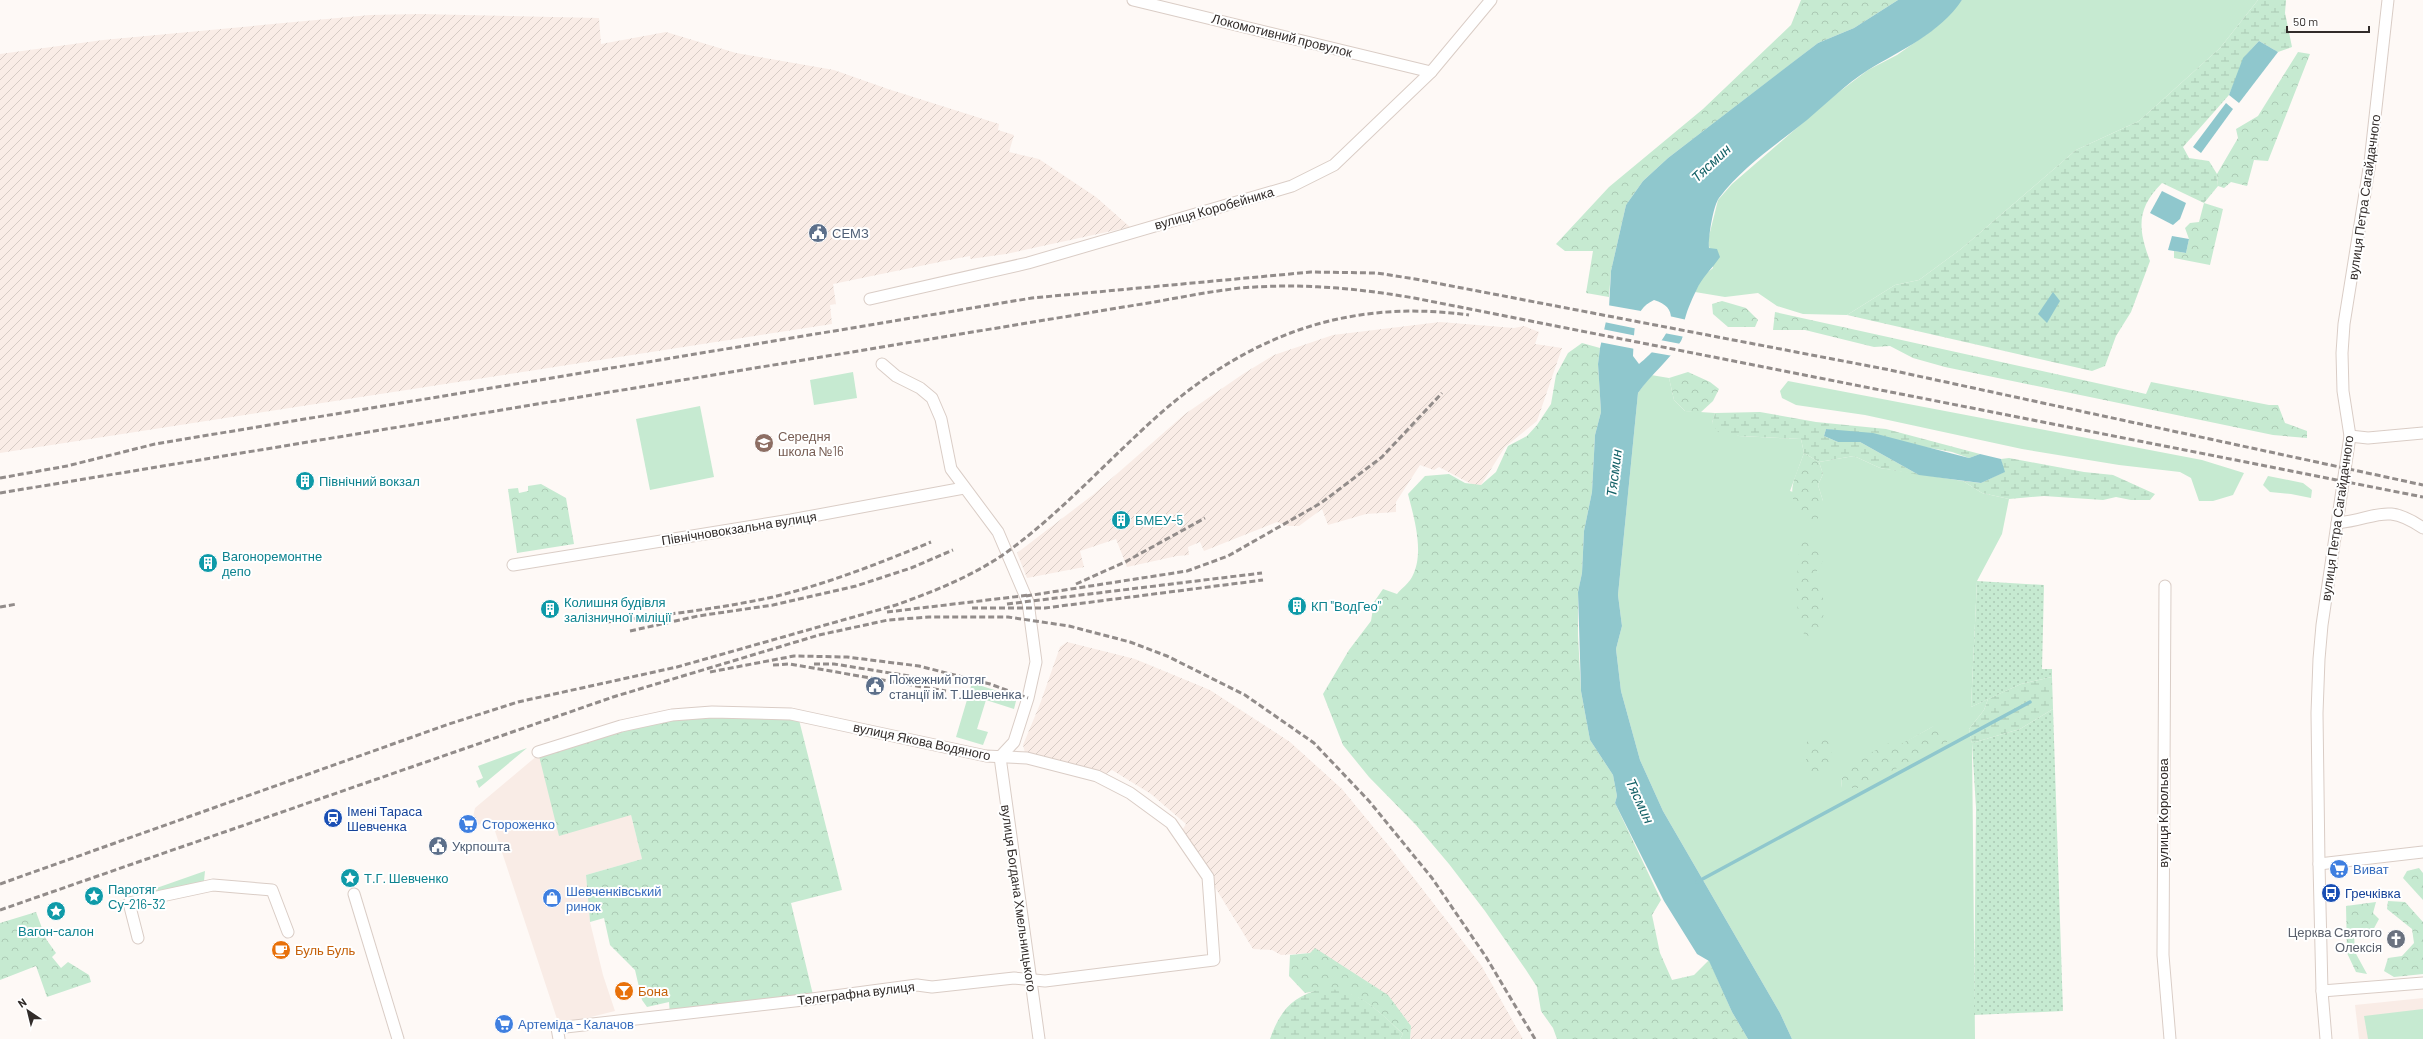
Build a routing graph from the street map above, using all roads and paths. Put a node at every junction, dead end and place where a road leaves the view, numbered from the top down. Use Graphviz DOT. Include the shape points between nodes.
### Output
graph roads {
  1 [pos="1132,0"];
  2 [pos="1491,0"];
  3 [pos="2388,0"];
  4 [pos="1431,72"];
  5 [pos="870,299"];
  6 [pos="882,364"];
  7 [pos="2423,433"];
  8 [pos="2350,436"];
  9 [pos="964,488"];
  10 [pos="2337,523"];
  11 [pos="2423,528"];
  12 [pos="513,565"];
  13 [pos="2165,586"];
  14 [pos="538,752"];
  15 [pos="1000,757"];
  16 [pos="2423,852"];
  17 [pos="2319,864"];
  18 [pos="354,894"];
  19 [pos="288,932"];
  20 [pos="138,938"];
  21 [pos="1214,960"];
  22 [pos="1030,980"];
  23 [pos="2423,983"];
  24 [pos="2322,991"];
  25 [pos="398,1039"];
  26 [pos="559,1039"];
  27 [pos="1039,1039"];
  28 [pos="2170,1039"];
  29 [pos="2326,1039"];
  1 -- 4 [label="street, Локомотивний провулок"];
  2 -- 4 [label="street, вулиця Коробейника"];
  3 -- 8 [label="street, вулиця Петра Сагайдачного" via="2370,162 2342,346 2343,392"];
  4 -- 5 [label="street, вулиця Коробейника" via="1334,165 1292,186 1028,263"];
  6 -- 9 [label="street" via="896,376 920,388 932,398 940,419 951,469"];
  7 -- 8 [label="street" via="2368,438"];
  8 -- 10 [label="street, вулиця Петра Сагайдачного"];
  9 -- 12 [label="street, Північновокзальна вулиця" via="791,520"];
  9 -- 15 [label="street" via="998,532 1007,552 1028,602 1035,648 1036,662 1028,698 1014,742"];
  10 -- 11 [label="street" via="2359,521 2390,512"];
  10 -- 17 [label="street, вулиця Петра Сагайдачного" via="2322,626 2318,674"];
  13 -- 28 [label="street, вулиця Корольова" via="2163,955"];
  14 -- 15 [label="street, вулиця Якова Водяного" via="621,726 672,716 712,712 791,714"];
  15 -- 21 [label="street, вулиця Якова Водяного" via="1027,758 1097,776 1130,792 1171,823 1208,877"];
  15 -- 22 [label="street, вулиця Богдана Хмельницького"];
  16 -- 17 [label="street"];
  17 -- 24 [label="street, вулиця Петра Сагайдачного"];
  18 -- 25 [label="street"];
  19 -- 20 [label="street" via="272,890 213,885 129,903"];
  21 -- 22 [label="street, Телеграфна вулиця" via="1045,982"];
  22 -- 26 [label="street, Телеграфна вулиця" via="1014,978 932,987 918,985 557,1028"];
  22 -- 27 [label="street, вулиця Богдана Хмельницького"];
  23 -- 24 [label="street"];
  24 -- 29 [label="street, вулиця Петра Сагайдачного"];
}
